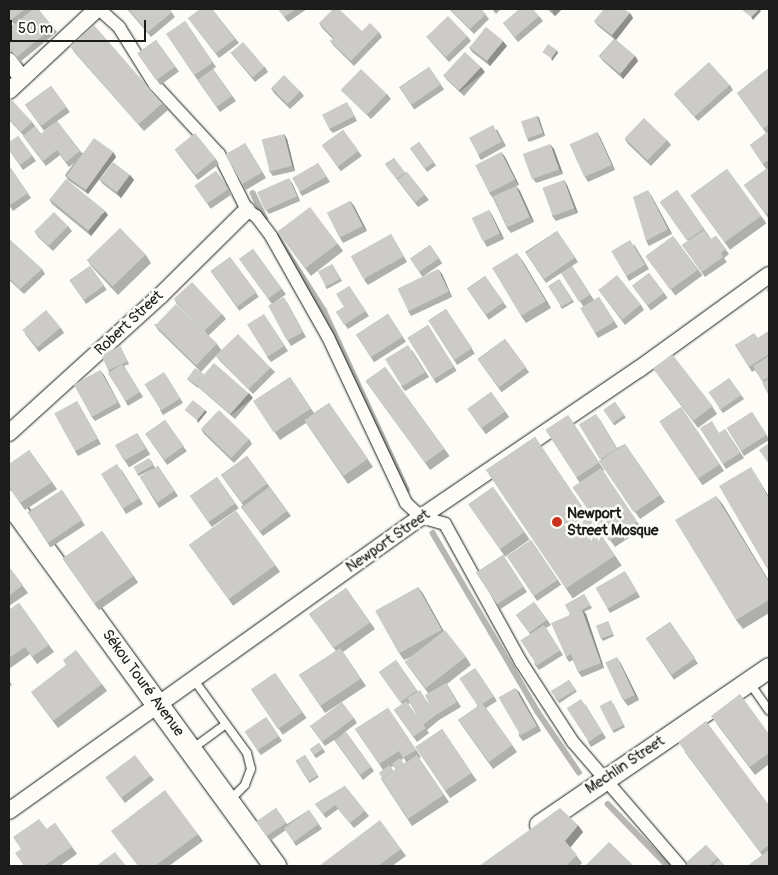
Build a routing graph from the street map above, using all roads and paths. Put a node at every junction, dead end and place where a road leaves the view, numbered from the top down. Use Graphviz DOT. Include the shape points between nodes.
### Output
graph roads {
  1 [pos="98,9"];
  2 [pos="9,60"];
  3 [pos="22,78"];
  4 [pos="9,91"];
  5 [pos="247,210"];
  6 [pos="769,275"];
  7 [pos="9,433"];
  8 [pos="9,501"];
  9 [pos="421,517"];
  10 [pos="769,668"];
  11 [pos="194,680"];
  12 [pos="749,682"];
  13 [pos="159,704"];
  14 [pos="769,711"];
  15 [pos="226,724"];
  16 [pos="192,749"];
  17 [pos="605,778"];
  18 [pos="229,802"];
  19 [pos="9,811"];
  20 [pos="524,837"];
  21 [pos="275,866"];
  22 [pos="680,866"];
  1 -- 3 [label="street"];
  1 -- 5 [label="street" via="119,27 154,85 219,154"];
  2 -- 3 [label="street"];
  3 -- 4 [label="street"];
  5 -- 7 [label="street, Robert Street" via="161,295"];
  5 -- 9 [label="street" via="256,216 271,236 304,294 340,362 406,503"];
  6 -- 9 [label="street, Newport Street" via="639,369"];
  8 -- 13 [label="main road, Sékou Touré Avenue"];
  9 -- 11 [label="street, Newport Street"];
  9 -- 17 [label="street" via="445,524 521,662 573,742"];
  10 -- 12 [label="street, Mechlin Street"];
  11 -- 13 [label="street, Newport Street"];
  11 -- 15 [label="lane"];
  12 -- 14 [label="lane"];
  12 -- 17 [label="street, Mechlin Street"];
  13 -- 16 [label="main road, Sékou Touré Avenue"];
  13 -- 19 [label="street, Newport Street"];
  15 -- 16 [label="lane"];
  15 -- 18 [label="lane" via="248,753 252,769 245,785"];
  16 -- 18 [label="main road, Sékou Touré Avenue"];
  17 -- 20 [label="street, Mechlin Street"];
  17 -- 22 [label="street"];
  18 -- 21 [label="main road, Sékou Touré Avenue"];
}
